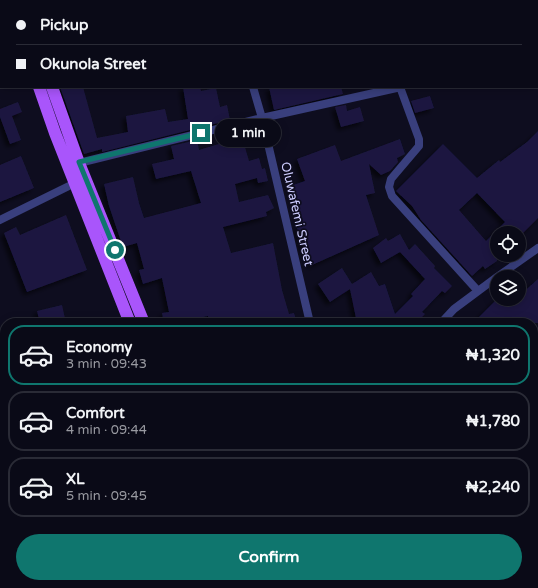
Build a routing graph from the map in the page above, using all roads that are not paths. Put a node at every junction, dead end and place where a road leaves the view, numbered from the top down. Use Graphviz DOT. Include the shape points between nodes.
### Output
graph roads {
  1 [pos="39,88"];
  2 [pos="52,88"];
  3 [pos="253,88"];
  4 [pos="397,88"];
  5 [pos="401,88"];
  6 [pos="262,118"];
  7 [pos="79,162"];
  8 [pos="75,183"];
  9 [pos="0,220"];
  10 [pos="538,248"];
  11 [pos="507,270"];
  12 [pos="490,282"];
  13 [pos="478,291"];
  14 [pos="129,318"];
  15 [pos="142,318"];
  16 [pos="309,318"];
  17 [pos="446,318"];
  1 -- 8 [label="main road"];
  2 -- 7 [label="main road"];
  3 -- 6 [label="street, Oluwafemi Street"];
  4 -- 6 [label="street"];
  5 -- 13 [label="street" via="419,139 419,146 391,179 389,188 392,196"];
  6 -- 7 [label="street"];
  6 -- 16 [label="street, Oluwafemi Street"];
  7 -- 15 [label="main road"];
  8 -- 9 [label="street"];
  8 -- 14 [label="main road"];
  10 -- 11 [label="street"];
  12 -- 13 [label="street"];
  13 -- 17 [label="street"];
}
